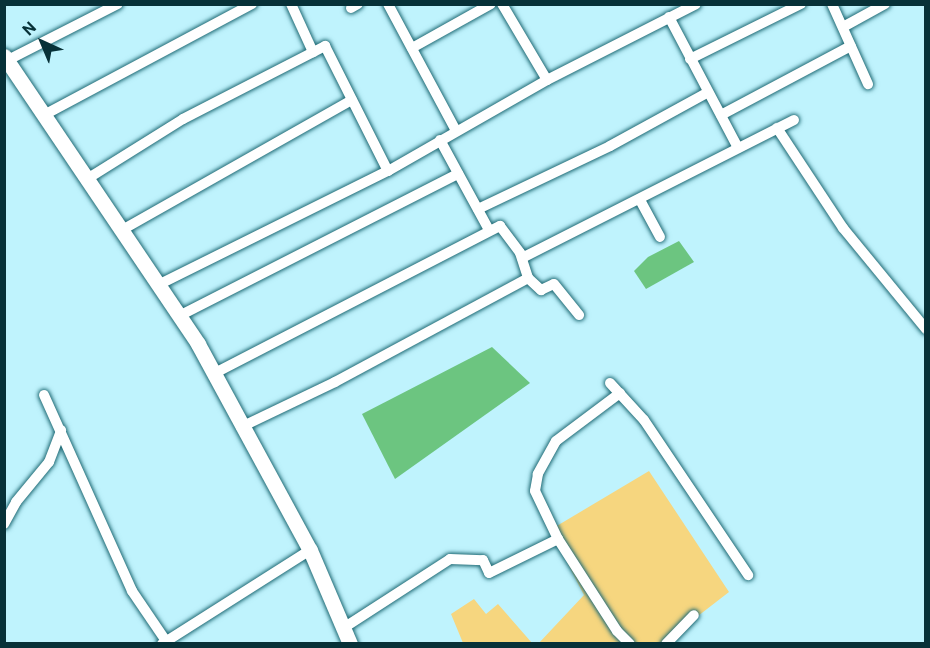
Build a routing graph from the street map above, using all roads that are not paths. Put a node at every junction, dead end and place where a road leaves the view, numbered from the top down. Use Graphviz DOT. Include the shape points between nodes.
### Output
graph roads {
  1 [pos="117,4"];
  2 [pos="252,4"];
  3 [pos="291,4"];
  4 [pos="388,4"];
  5 [pos="491,4"];
  6 [pos="516,4"];
  7 [pos="696,4"];
  8 [pos="801,4"];
  9 [pos="832,4"];
  10 [pos="885,4"];
  11 [pos="504,7"];
  12 [pos="669,17"];
  13 [pos="843,27"];
  14 [pos="851,46"];
  15 [pos="412,48"];
  16 [pos="314,52"];
  17 [pos="6,58"];
  18 [pos="690,59"];
  19 [pos="547,80"];
  20 [pos="868,84"];
  21 [pos="707,93"];
  22 [pos="352,100"];
  23 [pos="44,115"];
  24 [pos="721,116"];
  25 [pos="794,120"];
  26 [pos="777,128"];
  27 [pos="456,130"];
  28 [pos="440,140"];
  29 [pos="738,148"];
  30 [pos="388,171"];
  31 [pos="458,174"];
  32 [pos="87,179"];
  33 [pos="640,200"];
  34 [pos="478,209"];
  35 [pos="122,230"];
  36 [pos="489,230"];
  37 [pos="660,237"];
  38 [pos="522,258"];
  39 [pos="528,278"];
  40 [pos="160,284"];
  41 [pos="181,315"];
  42 [pos="579,315"];
  43 [pos="926,329"];
  44 [pos="216,373"];
  45 [pos="610,383"];
  46 [pos="620,393"];
  47 [pos="44,395"];
  48 [pos="241,427"];
  49 [pos="61,430"];
  50 [pos="4,524"];
  51 [pos="558,539"];
  52 [pos="310,549"];
  53 [pos="748,575"];
  54 [pos="694,615"];
  55 [pos="345,627"];
  56 [pos="164,642"];
  57 [pos="350,644"];
  58 [pos="630,644"];
  59 [pos="666,644"];
  1 -- 17 [label="street"];
  2 -- 23 [label="street"];
  3 -- 16 [label="street"];
  4 -- 15 [label="street"];
  5 -- 15 [label="street"];
  6 -- 11 [label="street"];
  7 -- 12 [label="street"];
  8 -- 18 [label="street"];
  9 -- 13 [label="street"];
  10 -- 13 [label="street"];
  11 -- 19 [label="street"];
  12 -- 18 [label="street"];
  12 -- 19 [label="street"];
  13 -- 14 [label="street"];
  14 -- 20 [label="street"];
  14 -- 24 [label="street"];
  15 -- 27 [label="street"];
  16 -- 22 [label="street" via="325,46"];
  16 -- 32 [label="street" via="183,120"];
  17 -- 23 [label="street"];
  18 -- 21 [label="street"];
  19 -- 27 [label="street"];
  21 -- 24 [label="street"];
  21 -- 34 [label="street" via="610,146"];
  22 -- 30 [label="street"];
  22 -- 35 [label="street"];
  23 -- 32 [label="street"];
  24 -- 29 [label="street"];
  25 -- 26 [label="street"];
  26 -- 29 [label="street"];
  26 -- 43 [label="street" via="843,228"];
  27 -- 28 [label="street"];
  28 -- 30 [label="street"];
  28 -- 31 [label="street"];
  29 -- 33 [label="street"];
  30 -- 40 [label="street"];
  31 -- 34 [label="street"];
  31 -- 41 [label="street"];
  32 -- 35 [label="street"];
  33 -- 37 [label="street"];
  33 -- 38 [label="street"];
  34 -- 36 [label="street"];
  35 -- 40 [label="street"];
  36 -- 38 [label="street" via="500,226"];
  36 -- 44 [label="street"];
  38 -- 39 [label="street"];
  39 -- 42 [label="street" via="541,290 554,284"];
  39 -- 48 [label="street" via="335,382"];
  40 -- 41 [label="street"];
  41 -- 44 [label="street"];
  44 -- 48 [label="street"];
  45 -- 46 [label="street"];
  46 -- 51 [label="street" via="567,430 538,474 536,498"];
  46 -- 53 [label="street" via="644,420"];
  47 -- 49 [label="street"];
  48 -- 52 [label="street"];
  49 -- 50 [label="street" via="49,462"];
  49 -- 56 [label="street" via="132,591"];
  51 -- 55 [label="street" via="489,573 483,560 450,559"];
  51 -- 58 [label="street" via="617,631"];
  52 -- 55 [label="street"];
  52 -- 56 [label="street"];
  54 -- 59 [label="street"];
  55 -- 57 [label="street"];
}
